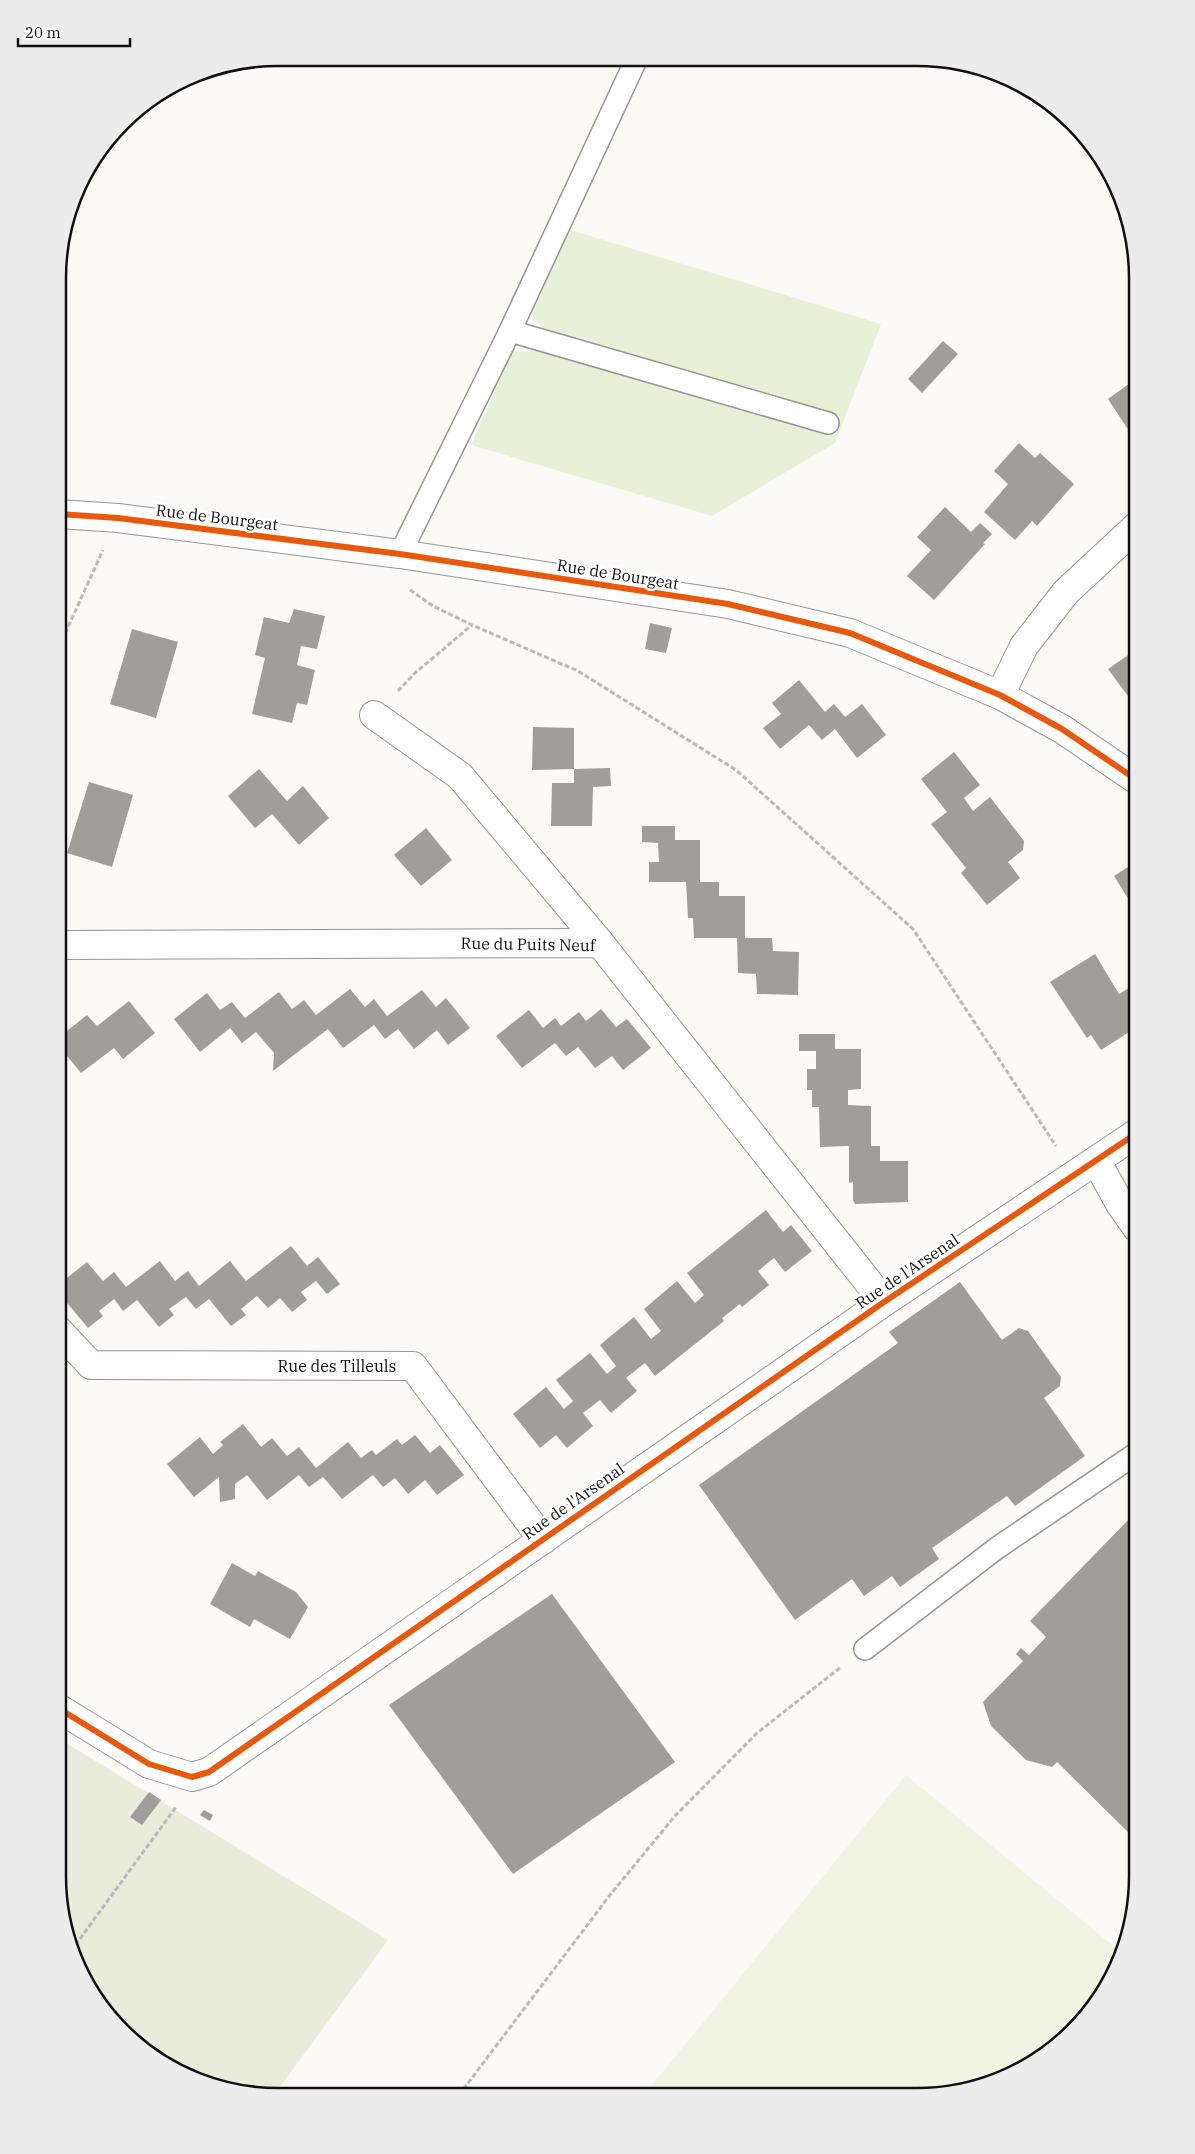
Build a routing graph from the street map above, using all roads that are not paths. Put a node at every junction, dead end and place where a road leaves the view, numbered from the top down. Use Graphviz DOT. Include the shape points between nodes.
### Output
graph roads {
  1 [pos="633,66"];
  2 [pos="510,331"];
  3 [pos="828,423"];
  4 [pos="66,514"];
  5 [pos="1129,533"];
  6 [pos="400,554"];
  7 [pos="1000,695"];
  8 [pos="374,716"];
  9 [pos="1129,775"];
  10 [pos="600,942"];
  11 [pos="66,945"];
  12 [pos="1129,1138"];
  13 [pos="1086,1168"];
  14 [pos="1129,1198"];
  15 [pos="884,1302"];
  16 [pos="66,1338"];
  17 [pos="1129,1458"];
  18 [pos="543,1540"];
  19 [pos="866,1649"];
  20 [pos="66,1713"];
  1 -- 2 [label="lane"];
  2 -- 3 [label="lane"];
  2 -- 6 [label="lane"];
  4 -- 6 [label="street, Rue de Bourgeat" via="118,518"];
  5 -- 7 [label="street" via="1066,592 1024,646"];
  6 -- 7 [label="street, Rue de Bourgeat" via="728,604 832,628"];
  7 -- 9 [label="street, Rue de Bourgeat" via="1062,730"];
  8 -- 10 [label="street" via="460,776"];
  10 -- 11 [label="street, Rue du Puits Neuf"];
  10 -- 15 [label="street, Rue du Puits Neuf"];
  12 -- 13 [label="street, Rue de l'Arsenal"];
  13 -- 14 [label="street"];
  13 -- 15 [label="street, Rue de l'Arsenal"];
  15 -- 18 [label="street, Rue de l'Arsenal"];
  16 -- 18 [label="street, Rue des Tilleuls" via="91,1365 413,1366"];
  17 -- 19 [label="lane" via="997,1548"];
  18 -- 20 [label="street, Rue de l'Arsenal" via="209,1772 192,1778 149,1764"];
}
